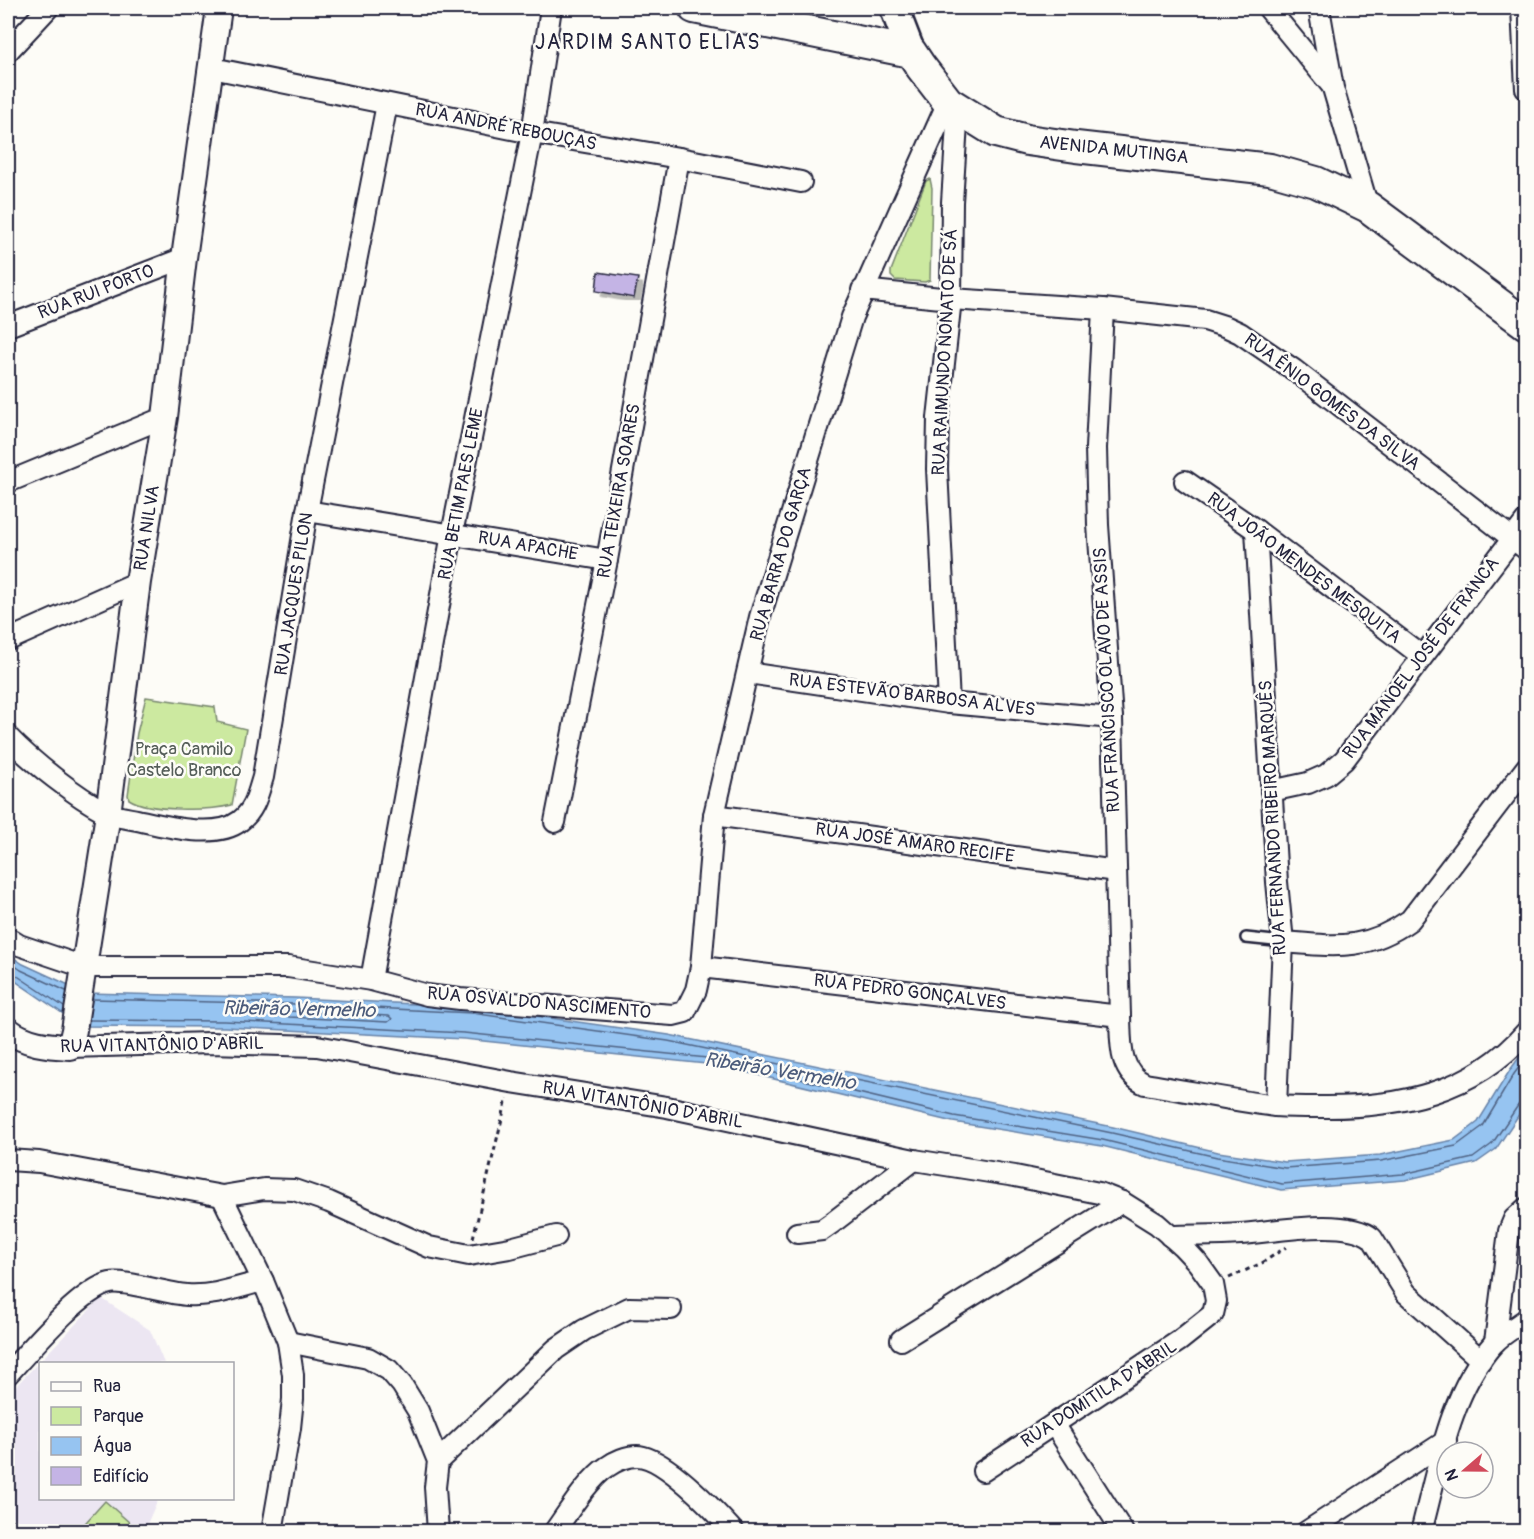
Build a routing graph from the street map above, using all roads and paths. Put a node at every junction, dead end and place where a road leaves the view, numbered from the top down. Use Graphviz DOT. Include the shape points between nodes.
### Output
graph roads {
  1 [pos="48,8"];
  2 [pos="219,8"];
  3 [pos="551,8"];
  4 [pos="694,8"];
  5 [pos="894,8"];
  6 [pos="1268,8"];
  7 [pos="1319,8"];
  8 [pos="1522,8"];
  9 [pos="8,51"];
  10 [pos="911,52"];
  11 [pos="212,68"];
  12 [pos="1333,88"];
  13 [pos="1527,89"];
  14 [pos="387,104"];
  15 [pos="953,105"];
  16 [pos="532,134"];
  17 [pos="680,158"];
  18 [pos="801,182"];
  19 [pos="1368,207"];
  20 [pos="184,258"];
  21 [pos="862,291"];
  22 [pos="951,299"];
  23 [pos="1104,309"];
  24 [pos="1527,324"];
  25 [pos="8,326"];
  26 [pos="165,417"];
  27 [pos="1185,481"];
  28 [pos="8,482"];
  29 [pos="307,511"];
  30 [pos="1527,520"];
  31 [pos="1256,530"];
  32 [pos="452,534"];
  33 [pos="1520,544"];
  34 [pos="607,560"];
  35 [pos="138,582"];
  36 [pos="8,640"];
  37 [pos="1422,656"];
  38 [pos="748,674"];
  39 [pos="949,703"];
  40 [pos="1112,718"];
  41 [pos="8,737"];
  42 [pos="1527,768"];
  43 [pos="1271,791"];
  44 [pos="108,814"];
  45 [pos="714,815"];
  46 [pos="555,822"];
  47 [pos="1116,871"];
  48 [pos="8,938"];
  49 [pos="1246,938"];
  50 [pos="1283,942"];
  51 [pos="701,967"];
  52 [pos="83,974"];
  53 [pos="371,981"];
  54 [pos="674,1015"];
  55 [pos="1120,1016"];
  56 [pos="8,1030"];
  57 [pos="1527,1032"];
  58 [pos="72,1039"];
  59 [pos="511,1082"];
  60 [pos="1276,1106"];
  61 [pos="8,1160"];
  62 [pos="914,1160"];
  63 [pos="222,1196"];
  64 [pos="1122,1202"];
  65 [pos="1527,1208"];
  66 [pos="797,1233"];
  67 [pos="556,1236"];
  68 [pos="1170,1236"];
  69 [pos="1292,1244"];
  70 [pos="469,1255"];
  71 [pos="263,1281"];
  72 [pos="1213,1284"];
  73 [pos="671,1309"];
  74 [pos="1527,1319"];
  75 [pos="901,1340"];
  76 [pos="288,1342"];
  77 [pos="1495,1342"];
  78 [pos="1481,1360"];
  79 [pos="8,1374"];
  80 [pos="1053,1424"];
  81 [pos="1446,1440"];
  82 [pos="1435,1448"];
  83 [pos="438,1461"];
  84 [pos="983,1471"];
  85 [pos="1435,1481"];
  86 [pos="8,1526"];
  87 [pos="15,1532"];
  88 [pos="272,1532"];
  89 [pos="438,1532"];
  90 [pos="554,1532"];
  91 [pos="734,1532"];
  92 [pos="1122,1532"];
  93 [pos="1306,1532"];
  94 [pos="1421,1532"];
  1 -- 9 [label="street"];
  2 -- 11 [label="street, RUA NILVA"];
  3 -- 16 [label="street, RUA BETIM PAES LEME"];
  4 -- 10 [label="main road"];
  5 -- 10 [label="main road"];
  6 -- 12 [label="street"];
  7 -- 12 [label="street"];
  8 -- 13 [label="street"];
  10 -- 15 [label="main road, AVENIDA MUTINGA"];
  11 -- 14 [label="street, RUA ANDRÉ REBOUÇAS"];
  11 -- 20 [label="street, RUA NILVA"];
  12 -- 19 [label="street"];
  14 -- 16 [label="street, RUA ANDRÉ REBOUÇAS"];
  14 -- 29 [label="street, RUA JACQUES PILON"];
  15 -- 19 [label="main road, AVENIDA MUTINGA" via="996,132 1026,140 1270,169 1316,182"];
  15 -- 21 [label="street, RUA BARRA DO GARÇA"];
  15 -- 22 [label="street, RUA RAIMUNDO NONATO DE SÁ"];
  16 -- 17 [label="street, RUA ANDRÉ REBOUÇAS"];
  16 -- 32 [label="street, RUA BETIM PAES LEME"];
  17 -- 18 [label="street, RUA ANDRÉ REBOUÇAS"];
  17 -- 34 [label="street, RUA TEIXEIRA SOARES"];
  19 -- 24 [label="main road, AVENIDA MUTINGA"];
  20 -- 25 [label="street, RUA RUI PORTO"];
  20 -- 26 [label="street, RUA NILVA"];
  21 -- 22 [label="street, RUA ÊNIO GOMES DA SILVA"];
  21 -- 38 [label="street, RUA BARRA DO GARÇA" via="760,617"];
  22 -- 23 [label="street, RUA ÊNIO GOMES DA SILVA"];
  22 -- 39 [label="street, RUA RAIMUNDO NONATO DE SÁ" via="938,418 937,469"];
  23 -- 33 [label="street, RUA ÊNIO GOMES DA SILVA" via="1205,320 1240,333"];
  23 -- 40 [label="street, RUA FRANCISCO OLAVO DE ASSIS" via="1096,448"];
  26 -- 28 [label="street"];
  26 -- 35 [label="street, RUA NILVA"];
  27 -- 31 [label="street, RUA JOÃO MENDES MESQUITA"];
  29 -- 32 [label="street, RUA APACHE"];
  29 -- 44 [label="street, RUA JACQUES PILON" via="263,777 251,811 239,822 207,831"];
  30 -- 33 [label="street, RUA MANOEL JOSÉ DE FRANCA"];
  31 -- 37 [label="street, RUA JOÃO MENDES MESQUITA"];
  31 -- 43 [label="street, RUA FERNANDO RIBEIRO MARQUÊS"];
  32 -- 34 [label="street, RUA APACHE"];
  32 -- 53 [label="street, RUA BETIM PAES LEME"];
  33 -- 37 [label="street, RUA MANOEL JOSÉ DE FRANCA"];
  34 -- 46 [label="street, RUA TEIXEIRA SOARES"];
  35 -- 36 [label="street"];
  35 -- 44 [label="street, RUA NILVA"];
  37 -- 43 [label="street, RUA MANOEL JOSÉ DE FRANCA" via="1344,760 1308,783"];
  38 -- 39 [label="street, RUA ESTEVÃO BARBOSA ALVES"];
  38 -- 45 [label="street, RUA BARRA DO GARÇA"];
  39 -- 40 [label="street, RUA ESTEVÃO BARBOSA ALVES"];
  40 -- 47 [label="street, RUA FRANCISCO OLAVO DE ASSIS"];
  41 -- 44 [label="street, RUA JACQUES PILON" via="72,791"];
  42 -- 50 [label="street" via="1410,920 1396,930 1354,945"];
  43 -- 50 [label="street, RUA FERNANDO RIBEIRO MARQUÊS"];
  44 -- 52 [label="street, RUA NILVA"];
  45 -- 47 [label="street, RUA JOSÉ AMARO RECIFE"];
  45 -- 51 [label="street, RUA BARRA DO GARÇA"];
  47 -- 55 [label="street, RUA FRANCISCO OLAVO DE ASSIS"];
  48 -- 52 [label="street, RUA OSVALDO NASCIMENTO"];
  49 -- 50 [label="lane"];
  50 -- 60 [label="street, RUA FERNANDO RIBEIRO MARQUÊS"];
  51 -- 54 [label="street, RUA BARRA DO GARÇA" via="689,1005 685,1012"];
  51 -- 55 [label="street, RUA PEDRO GONÇALVES"];
  52 -- 53 [label="street, RUA OSVALDO NASCIMENTO" via="288,967"];
  52 -- 58 [label="street, RUA NILVA"];
  53 -- 54 [label="street, RUA OSVALDO NASCIMENTO" via="460,999"];
  55 -- 60 [label="street, RUA FRANCISCO OLAVO DE ASSIS" via="1122,1052 1130,1073 1138,1081"];
  56 -- 58 [label="street, RUA VITANTÔNIO D'ABRIL" via="35,1043"];
  57 -- 60 [label="street" via="1493,1063 1469,1077 1408,1100 1340,1107"];
  58 -- 59 [label="street, RUA VITANTÔNIO D'ABRIL" via="317,1046"];
  59 -- 62 [label="street, RUA VITANTÔNIO D'ABRIL" via="667,1107"];
  59 -- 70 [label="path"];
  61 -- 63 [label="street" via="39,1162"];
  62 -- 64 [label="street, RUA VITANTÔNIO D'ABRIL" via="1015,1176 1099,1193"];
  62 -- 66 [label="street" via="832,1224 822,1230"];
  63 -- 70 [label="street" via="264,1189 294,1190 429,1247"];
  63 -- 71 [label="street"];
  64 -- 68 [label="street, RUA VITANTÔNIO D'ABRIL"];
  64 -- 75 [label="street"];
  65 -- 77 [label="street" via="1514,1219 1509,1231"];
  67 -- 70 [label="street"];
  68 -- 72 [label="street, RUA VITANTÔNIO D'ABRIL"];
  68 -- 78 [label="street" via="1327,1226 1365,1232 1406,1293"];
  69 -- 72 [label="path" via="1262,1263"];
  71 -- 76 [label="street"];
  71 -- 79 [label="street" via="213,1294 189,1295 110,1283 70,1309"];
  72 -- 80 [label="street, RUA DOMITILA D'ABRIL" via="1213,1314"];
  73 -- 83 [label="street" via="629,1308 584,1330 556,1350"];
  74 -- 77 [label="street"];
  76 -- 83 [label="street" via="368,1358 388,1370 418,1411"];
  76 -- 88 [label="street" via="293,1399"];
  77 -- 78 [label="street"];
  78 -- 81 [label="street" via="1464,1389"];
  80 -- 84 [label="street, RUA DOMITILA D'ABRIL"];
  80 -- 92 [label="street"];
  82 -- 93 [label="street"];
  83 -- 89 [label="street"];
  85 -- 94 [label="street"];
  86 -- 87 [label="lane"];
  90 -- 91 [label="street" via="598,1474 617,1461 637,1456 660,1463"];
}
